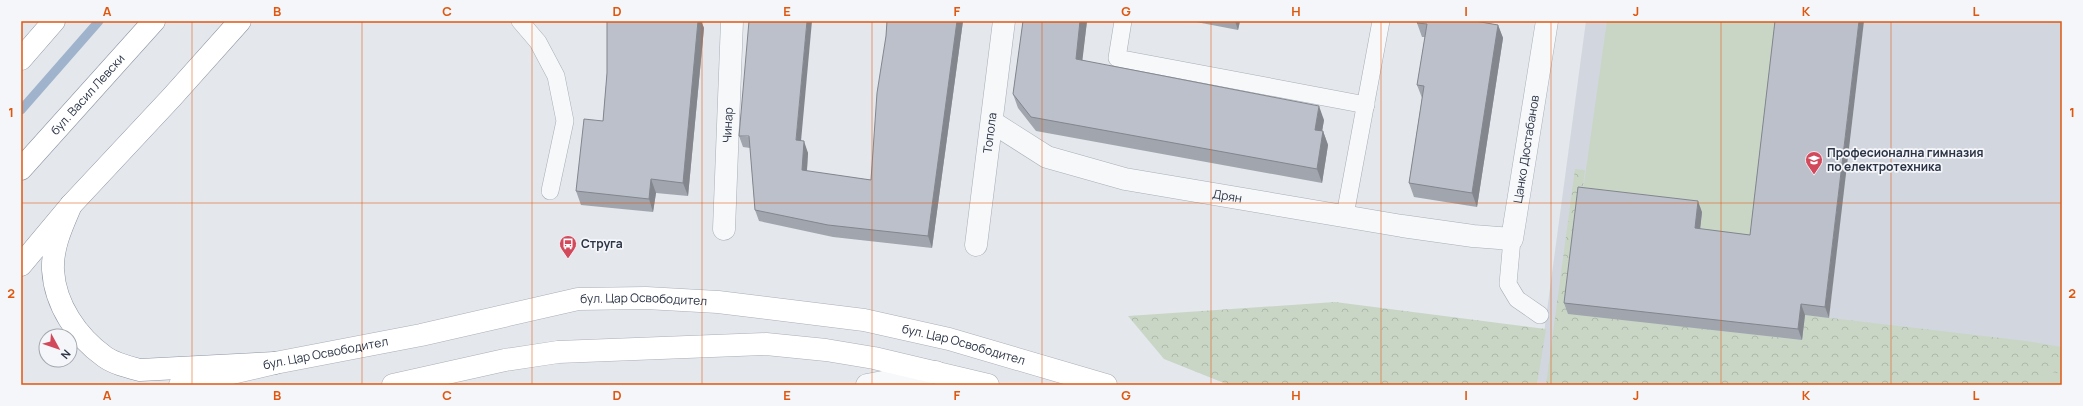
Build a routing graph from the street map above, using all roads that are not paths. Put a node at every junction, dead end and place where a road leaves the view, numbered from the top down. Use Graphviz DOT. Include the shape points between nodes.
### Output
graph roads {
  1 [pos="54,21"];
  2 [pos="154,21"];
  3 [pos="240,21"];
  4 [pos="520,21"];
  5 [pos="732,21"];
  6 [pos="1004,21"];
  7 [pos="1123,21"];
  8 [pos="1381,21"];
  9 [pos="1547,21"];
  10 [pos="21,59"];
  11 [pos="1366,105"];
  12 [pos="992,122"];
  13 [pos="21,169"];
  14 [pos="550,191"];
  15 [pos="71,205"];
  16 [pos="1345,215"];
  17 [pos="724,229"];
  18 [pos="1512,239"];
  19 [pos="976,245"];
  20 [pos="21,265"];
  21 [pos="1540,315"];
  22 [pos="275,363"];
  23 [pos="936,372"];
  24 [pos="180,385"];
  25 [pos="393,385"];
  26 [pos="868,385"];
  27 [pos="988,385"];
  28 [pos="1106,385"];
  1 -- 10 [label="main road"];
  2 -- 13 [label="main road, бул. Васил Левски"];
  3 -- 15 [label="main road"];
  4 -- 14 [label="lane" via="538,42 556,76 563,114 564,121"];
  5 -- 17 [label="street, Чинар"];
  6 -- 12 [label="street, Топола"];
  7 -- 11 [label="lane" via="1117,58"];
  8 -- 11 [label="lane"];
  9 -- 18 [label="street, Цанко Дюстабанов"];
  11 -- 16 [label="lane"];
  12 -- 16 [label="street, Дрян" via="1048,157 1124,179"];
  12 -- 19 [label="street, Топола"];
  15 -- 20 [label="main road"];
  15 -- 22 [label="main road" via="54,254 53,270 57,293 76,330 106,357 140,370"];
  16 -- 18 [label="street, Дрян" via="1473,236"];
  18 -- 21 [label="lane" via="1508,284 1517,299"];
  22 -- 24 [label="main road, бул. Цар Освободител"];
  22 -- 28 [label="main road, бул. Цар Освободител" via="421,335 578,300 665,298 864,320 949,339"];
  23 -- 25 [label="main road" via="826,350 766,344 714,345 558,352 505,360"];
  23 -- 26 [label="street"];
  23 -- 27 [label="main road"];
}
